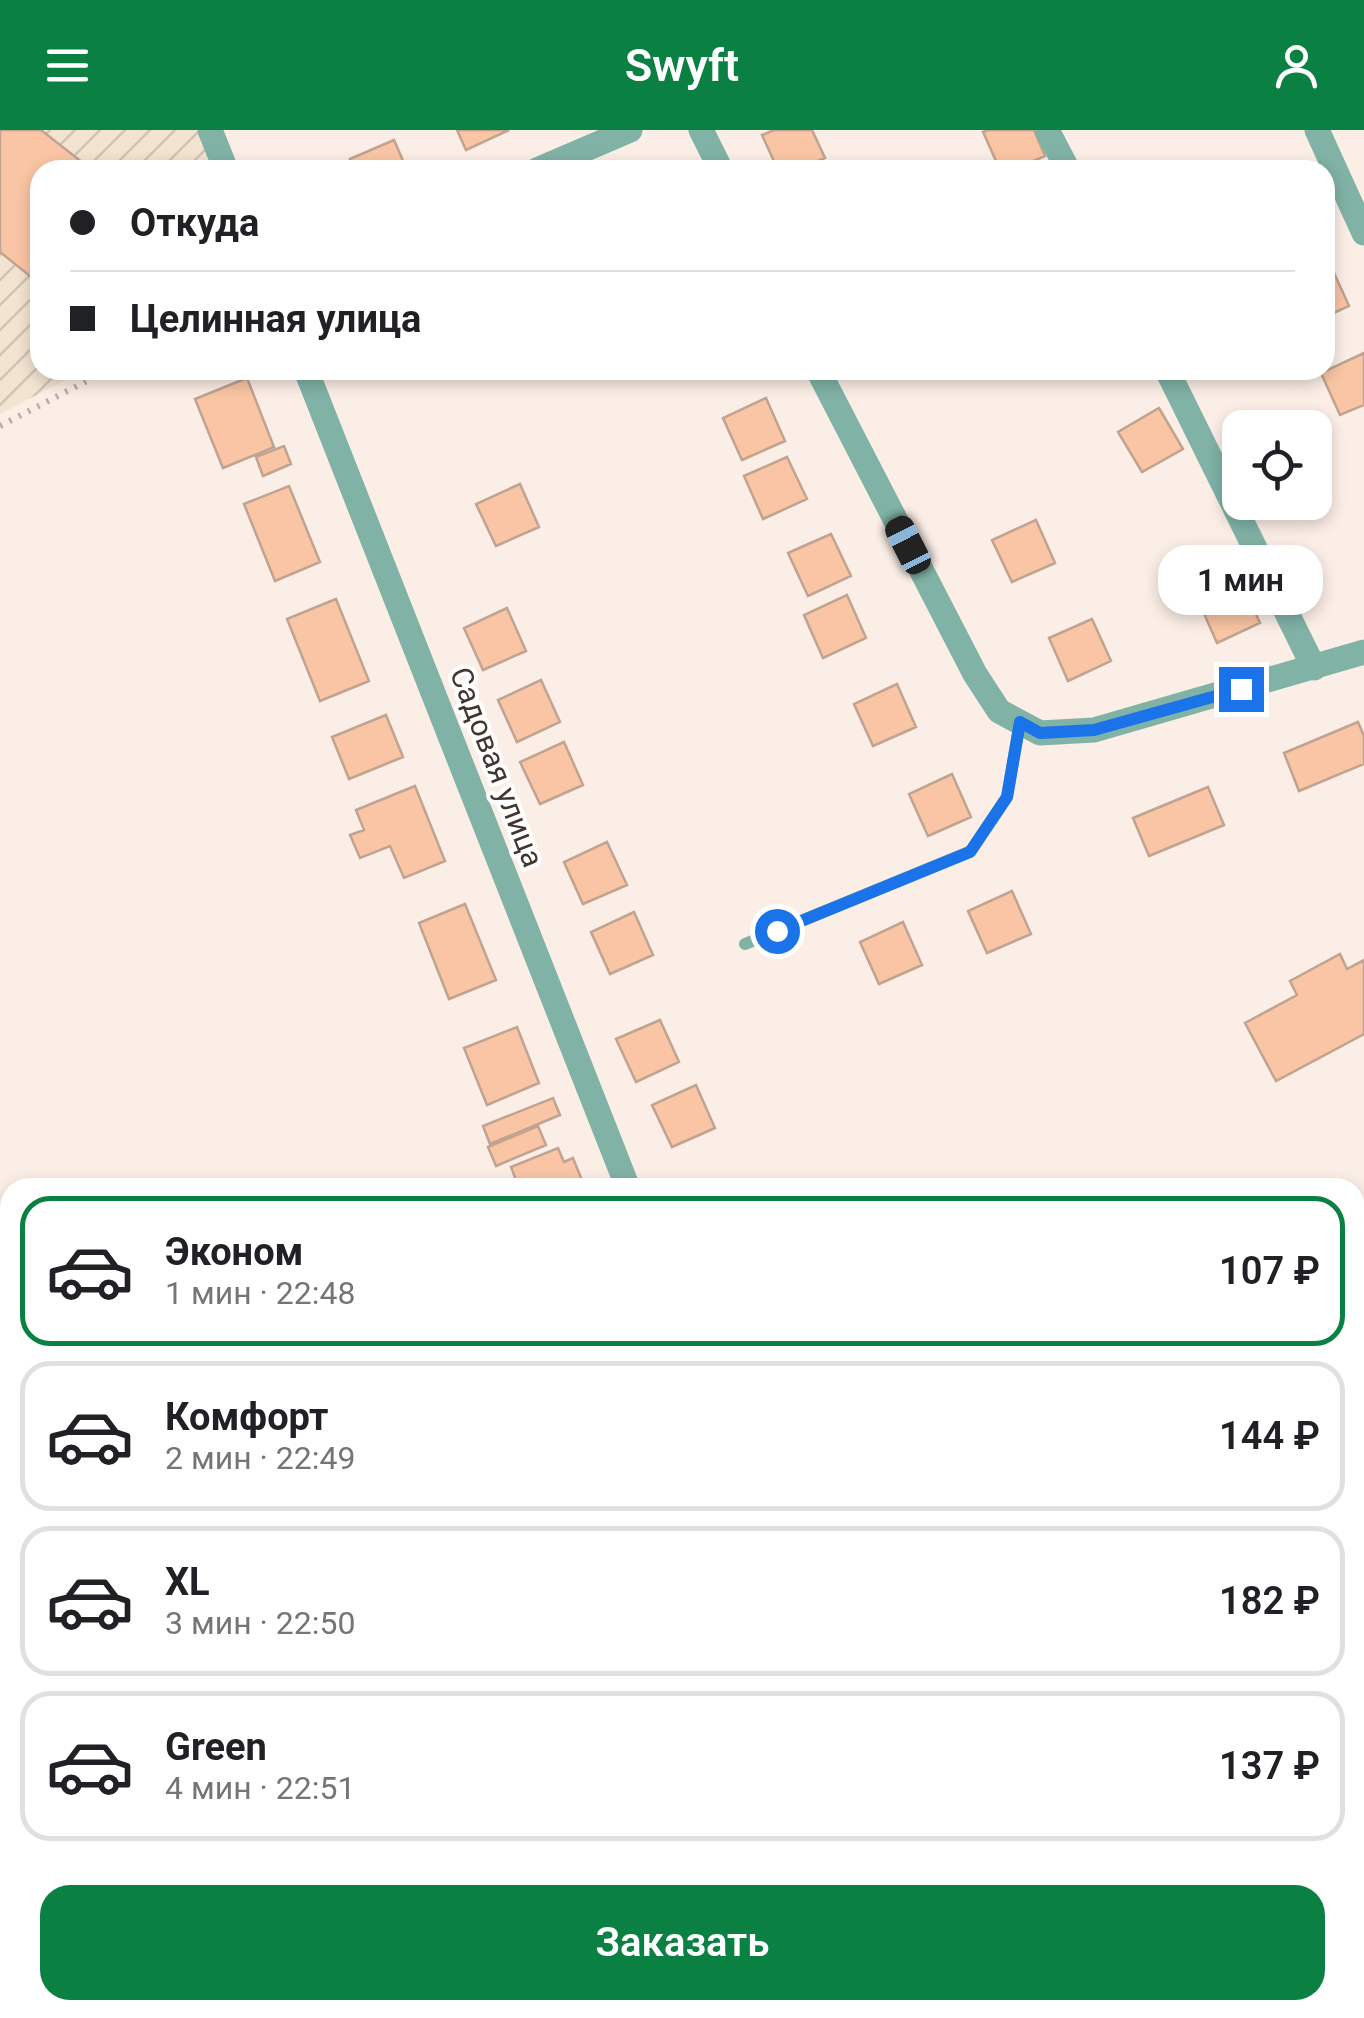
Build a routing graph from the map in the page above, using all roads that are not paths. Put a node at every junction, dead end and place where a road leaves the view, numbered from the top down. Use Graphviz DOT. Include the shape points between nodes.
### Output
graph roads {
  1 [pos="210,130"];
  2 [pos="630,130"];
  3 [pos="701,130"];
  4 [pos="1047,130"];
  5 [pos="1317,130"];
  6 [pos="222,160"];
  7 [pos="560,160"];
  8 [pos="716,160"];
  9 [pos="1063,160"];
  10 [pos="1331,160"];
  11 [pos="1335,169"];
  12 [pos="1364,233"];
  13 [pos="310,380"];
  14 [pos="823,380"];
  15 [pos="1172,380"];
  16 [pos="1364,652"];
  17 [pos="1314,668"];
  18 [pos="1020,722"];
  19 [pos="745,944"];
  20 [pos="624,1178"];
  1 -- 6 [label="street"];
  2 -- 7 [label="street"];
  3 -- 8 [label="street"];
  4 -- 9 [label="street"];
  5 -- 10 [label="street"];
  11 -- 12 [label="street"];
  13 -- 20 [label="street, Садовая улица"];
  14 -- 18 [label="street" via="975,674 999,710"];
  15 -- 17 [label="street"];
  16 -- 17 [label="street"];
  17 -- 18 [label="street" via="1094,730 1040,733"];
  18 -- 19 [label="lane" via="1007,797 970,852"];
}
